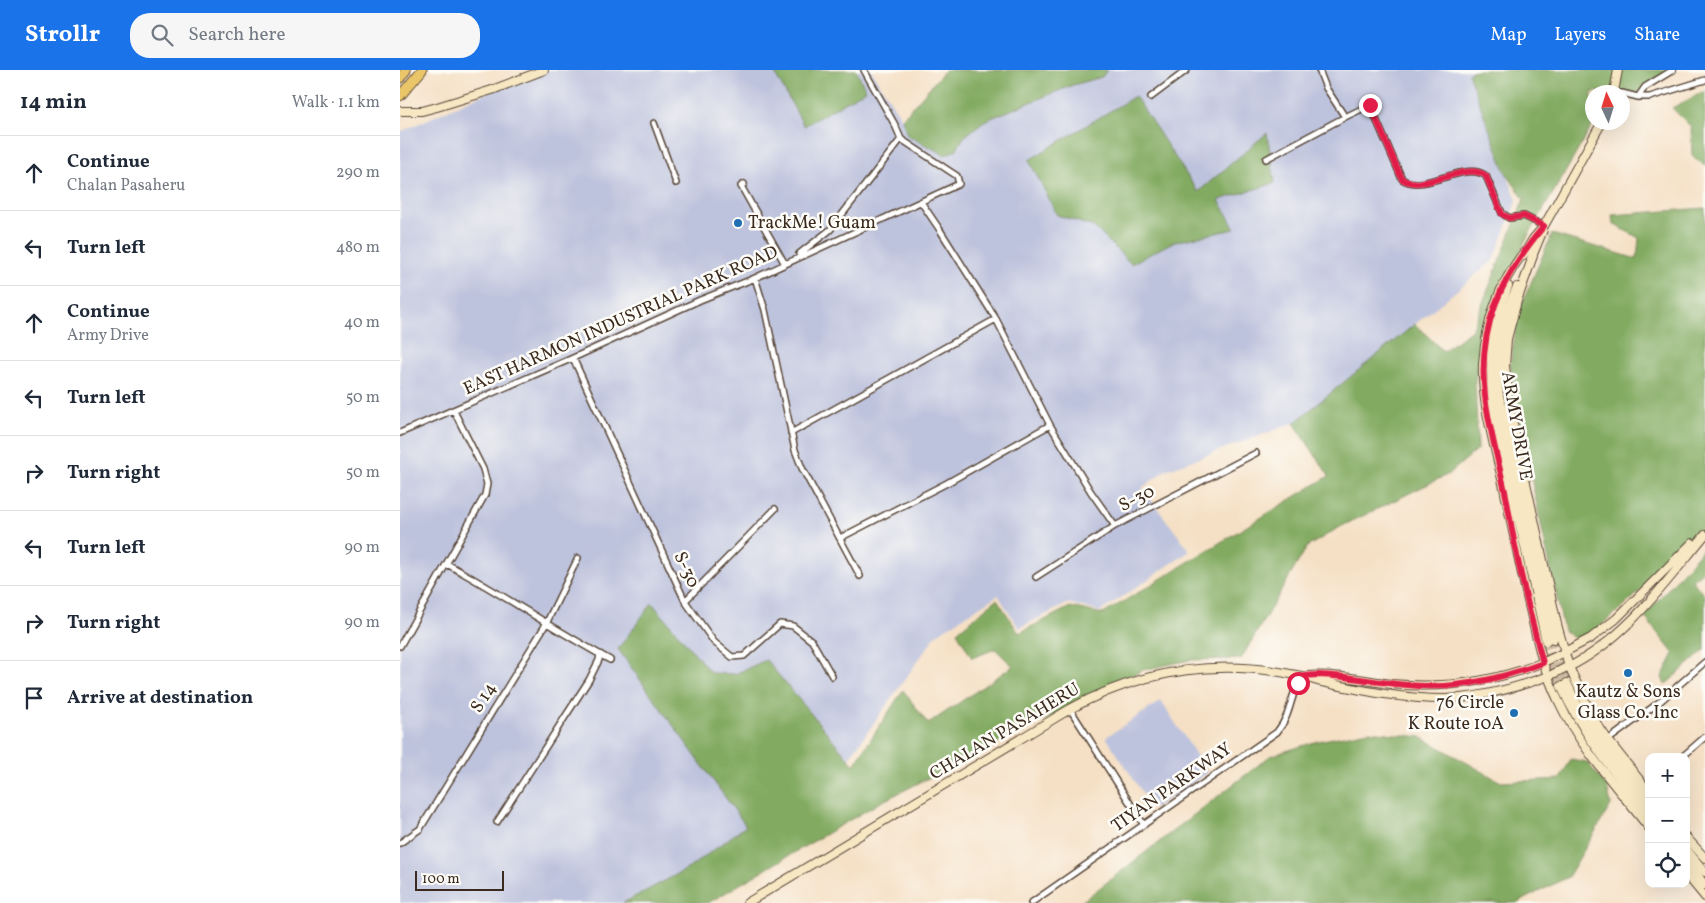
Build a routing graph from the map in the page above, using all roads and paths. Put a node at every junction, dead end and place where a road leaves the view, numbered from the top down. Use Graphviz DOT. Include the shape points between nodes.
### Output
graph roads {
  1 [pos="406,70"];
  2 [pos="422,70"];
  3 [pos="544,70"];
  4 [pos="864,70"];
  5 [pos="1187,70"];
  6 [pos="1319,70"];
  7 [pos="1618,70"];
  8 [pos="1672,70"];
  9 [pos="400,78"];
  10 [pos="1705,80"];
  11 [pos="1615,85"];
  12 [pos="1630,95"];
  13 [pos="400,96"];
  14 [pos="1151,97"];
  15 [pos="1638,97"];
  16 [pos="400,111"];
  17 [pos="1345,117"];
  18 [pos="654,123"];
  19 [pos="1598,130"];
  20 [pos="901,139"];
  21 [pos="1266,159"];
  22 [pos="676,183"];
  23 [pos="744,184"];
  24 [pos="921,202"];
  25 [pos="1544,226"];
  26 [pos="1524,252"];
  27 [pos="1533,256"];
  28 [pos="785,264"];
  29 [pos="755,278"];
  30 [pos="996,319"];
  31 [pos="573,358"];
  32 [pos="454,411"];
  33 [pos="1050,425"];
  34 [pos="400,433"];
  35 [pos="791,433"];
  36 [pos="1256,453"];
  37 [pos="775,509"];
  38 [pos="1115,526"];
  39 [pos="1705,533"];
  40 [pos="840,538"];
  41 [pos="578,558"];
  42 [pos="446,564"];
  43 [pos="860,576"];
  44 [pos="1036,577"];
  45 [pos="685,601"];
  46 [pos="546,624"];
  47 [pos="400,646"];
  48 [pos="1563,653"];
  49 [pos="600,654"];
  50 [pos="610,660"];
  51 [pos="1545,662"];
  52 [pos="1705,662"];
  53 [pos="1567,667"];
  54 [pos="832,676"];
  55 [pos="1302,676"];
  56 [pos="1549,676"];
  57 [pos="1070,710"];
  58 [pos="1705,737"];
  59 [pos="1608,740"];
  60 [pos="1687,753"];
  61 [pos="1645,785"];
  62 [pos="1645,799"];
  63 [pos="1645,810"];
  64 [pos="496,822"];
  65 [pos="1645,823"];
  66 [pos="1144,825"];
  67 [pos="1690,841"];
  68 [pos="400,843"];
  69 [pos="1690,854"];
  70 [pos="1705,858"];
  71 [pos="1690,866"];
  72 [pos="1705,872"];
  73 [pos="1690,879"];
  74 [pos="1705,885"];
  75 [pos="1705,897"];
  76 [pos="748,903"];
  77 [pos="1031,903"];
  1 -- 9 [label="main road"];
  2 -- 13 [label="main road"];
  3 -- 16 [label="main road" via="436,108"];
  4 -- 20 [label="street, EAST HARMON INDUSTRIAL PARK ROAD"];
  5 -- 14 [label="street"];
  6 -- 17 [label="street" via="1326,88"];
  7 -- 11 [label="main road"];
  8 -- 15 [label="street"];
  10 -- 15 [label="street" via="1650,97"];
  12 -- 15 [label="street"];
  17 -- 21 [label="street"];
  17 -- 25 [label="street" via="1370,105 1402,179 1425,182 1468,172 1481,173 1486,176 1502,214 1509,218 1524,216"];
  18 -- 22 [label="street"];
  19 -- 25 [label="main road, ARMY DRIVE"];
  20 -- 24 [label="street, EAST HARMON INDUSTRIAL PARK ROAD" via="957,176 959,184"];
  20 -- 28 [label="street" via="830,230"];
  23 -- 28 [label="street" via="740,186"];
  24 -- 28 [label="street, EAST HARMON INDUSTRIAL PARK ROAD"];
  24 -- 30 [label="street"];
  25 -- 26 [label="main road, ARMY DRIVE"];
  25 -- 27 [label="main road, ARMY DRIVE"];
  26 -- 27 [label="main road, ARMY DRIVE" via="1510,280 1496,323 1491,351 1491,382 1495,413 1549,640 1498,379 1503,324 1512,297"];
  26 -- 51 [label="main road" via="1505,279 1494,307 1486,336 1484,382 1512,531"];
  27 -- 48 [label="main road" via="1510,327 1506,380"];
  28 -- 29 [label="street, EAST HARMON INDUSTRIAL PARK ROAD"];
  29 -- 31 [label="street, EAST HARMON INDUSTRIAL PARK ROAD"];
  29 -- 35 [label="street" via="765,310"];
  30 -- 33 [label="street"];
  30 -- 35 [label="street"];
  31 -- 32 [label="street, EAST HARMON INDUSTRIAL PARK ROAD"];
  31 -- 45 [label="street, S-30"];
  32 -- 34 [label="street, EAST HARMON INDUSTRIAL PARK ROAD"];
  32 -- 42 [label="street" via="488,484 486,495"];
  33 -- 38 [label="street"];
  33 -- 40 [label="street"];
  35 -- 40 [label="street" via="802,468"];
  36 -- 38 [label="street, S-30"];
  37 -- 45 [label="street"];
  38 -- 44 [label="street, S-30"];
  39 -- 48 [label="main road, CHALAN PASAHERU" via="1616,619"];
  39 -- 53 [label="main road, CHALAN PASAHERU" via="1624,629"];
  40 -- 43 [label="street"];
  41 -- 46 [label="street, S 14"];
  42 -- 46 [label="street"];
  42 -- 47 [label="street"];
  45 -- 54 [label="street, S-30" via="714,642 732,657 744,656 780,624 793,626 812,642"];
  46 -- 49 [label="street"];
  46 -- 68 [label="street, S 14" via="420,829"];
  48 -- 51 [label="main road, CHALAN PASAHERU, bridge"];
  48 -- 53 [label="main road"];
  49 -- 50 [label="street"];
  49 -- 64 [label="street" via="579,696"];
  51 -- 55 [label="main road, CHALAN PASAHERU" via="1492,679 1442,686 1326,675"];
  51 -- 56 [label="main road"];
  52 -- 59 [label="street" via="1657,704"];
  53 -- 56 [label="main road, CHALAN PASAHERU, bridge"];
  53 -- 59 [label="main road"];
  55 -- 56 [label="main road, CHALAN PASAHERU" via="1389,695 1443,699 1494,692"];
  55 -- 57 [label="main road, CHALAN PASAHERU" via="1228,668 1187,669 1133,681"];
  55 -- 66 [label="street, TIYAN PARKWAY" via="1294,689 1287,718 1277,732"];
  56 -- 65 [label="main road" via="1566,717 1582,743"];
  57 -- 66 [label="street"];
  57 -- 76 [label="main road, CHALAN PASAHERU"];
  58 -- 60 [label="street"];
  59 -- 61 [label="main road"];
  62 -- 63 [label="main road" via="1594,734 1564,684 1574,714 1588,737"];
  66 -- 77 [label="street, TIYAN PARKWAY"];
  67 -- 70 [label="main road"];
  69 -- 72 [label="main road"];
  71 -- 74 [label="main road"];
  73 -- 75 [label="main road"];
}
